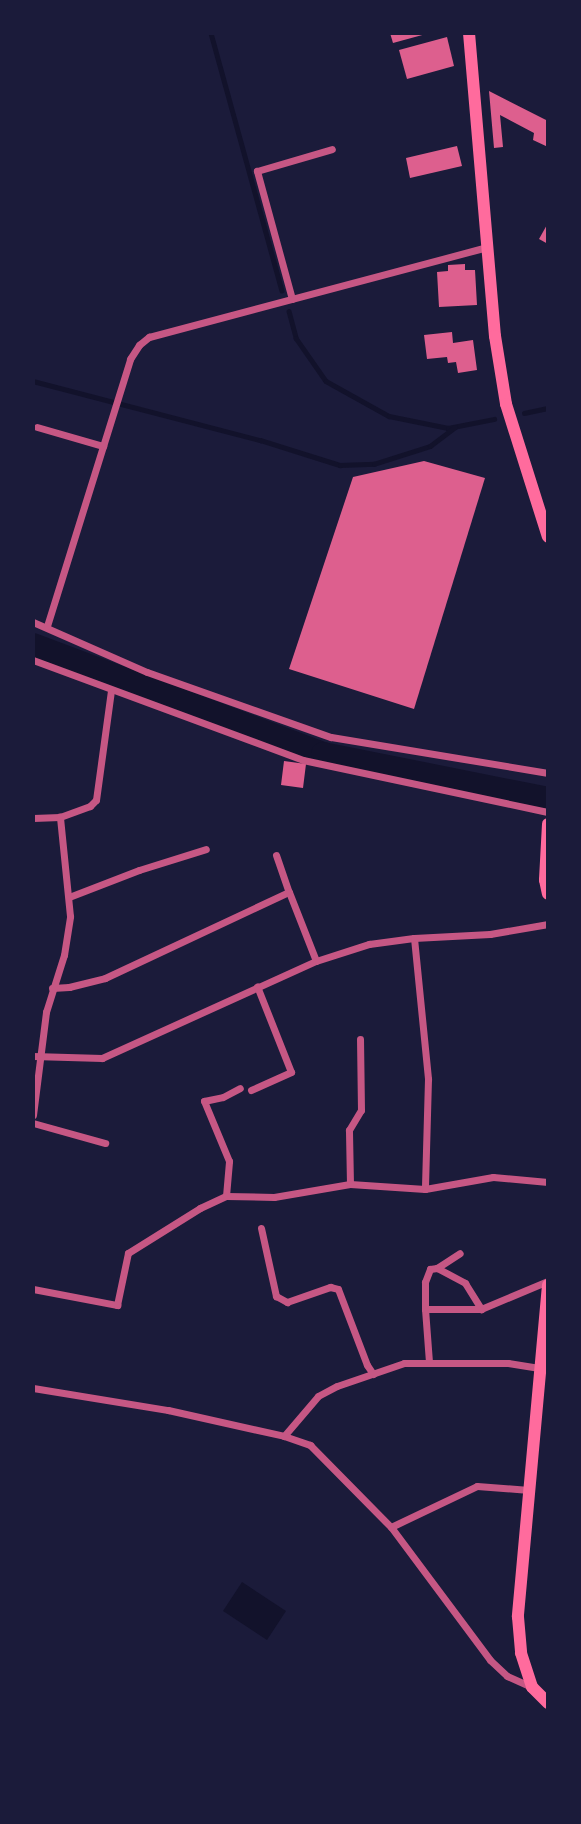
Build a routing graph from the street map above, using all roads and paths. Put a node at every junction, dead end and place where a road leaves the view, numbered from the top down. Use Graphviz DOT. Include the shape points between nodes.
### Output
graph roads {
  1 [pos="469,33"];
  2 [pos="332,149"];
  3 [pos="487,247"];
  4 [pos="292,299"];
  5 [pos="37,427"];
  6 [pos="103,446"];
  7 [pos="548,537"];
  8 [pos="33,622"];
  9 [pos="47,626"];
  10 [pos="33,660"];
  11 [pos="111,690"];
  12 [pos="548,773"];
  13 [pos="548,812"];
  14 [pos="60,817"];
  15 [pos="33,818"];
  16 [pos="548,824"];
  17 [pos="206,849"];
  18 [pos="276,855"];
  19 [pos="289,892"];
  20 [pos="548,894"];
  21 [pos="69,897"];
  22 [pos="548,924"];
  23 [pos="414,938"];
  24 [pos="316,961"];
  25 [pos="257,986"];
  26 [pos="52,988"];
  27 [pos="360,1039"];
  28 [pos="36,1056"];
  29 [pos="240,1088"];
  30 [pos="251,1090"];
  31 [pos="34,1091"];
  32 [pos="33,1115"];
  33 [pos="33,1124"];
  34 [pos="105,1143"];
  35 [pos="548,1182"];
  36 [pos="350,1184"];
  37 [pos="425,1189"];
  38 [pos="226,1196"];
  39 [pos="261,1228"];
  40 [pos="460,1253"];
  41 [pos="437,1268"];
  42 [pos="548,1283"];
  43 [pos="33,1289"];
  44 [pos="425,1309"];
  45 [pos="481,1309"];
  46 [pos="429,1362"];
  47 [pos="538,1368"];
  48 [pos="373,1374"];
  49 [pos="33,1388"];
  50 [pos="284,1436"];
  51 [pos="529,1490"];
  52 [pos="391,1527"];
  53 [pos="531,1687"];
  54 [pos="548,1703"];
  1 -- 3 [label="highway"];
  2 -- 4 [label="street" via="257,171"];
  3 -- 4 [label="street"];
  3 -- 7 [label="highway" via="506,404"];
  4 -- 6 [label="street" via="149,337 130,359"];
  5 -- 6 [label="street"];
  6 -- 9 [label="street"];
  8 -- 9 [label="street"];
  9 -- 12 [label="street" via="147,671 331,737"];
  10 -- 11 [label="street"];
  11 -- 13 [label="street" via="303,760"];
  11 -- 14 [label="street" via="96,800"];
  14 -- 15 [label="street"];
  14 -- 21 [label="street"];
  16 -- 20 [label="highway"];
  17 -- 21 [label="street"];
  18 -- 19 [label="street"];
  19 -- 24 [label="street"];
  19 -- 26 [label="street" via="104,978"];
  21 -- 26 [label="street" via="68,938"];
  22 -- 23 [label="street"];
  23 -- 24 [label="street" via="369,944"];
  23 -- 37 [label="street" via="428,1079"];
  24 -- 25 [label="street"];
  25 -- 28 [label="street" via="102,1058"];
  25 -- 30 [label="street" via="291,1072"];
  26 -- 28 [label="street"];
  27 -- 36 [label="street" via="361,1110 349,1130"];
  28 -- 31 [label="street"];
  29 -- 38 [label="street" via="204,1101 229,1161"];
  31 -- 32 [label="street"];
  33 -- 34 [label="street"];
  35 -- 37 [label="street" via="493,1177"];
  36 -- 37 [label="street"];
  36 -- 38 [label="street" via="274,1196"];
  38 -- 43 [label="street" via="128,1253 117,1305"];
  39 -- 48 [label="street" via="276,1296 288,1302 330,1287 338,1289"];
  40 -- 41 [label="street"];
  41 -- 44 [label="street" via="430,1269 425,1282"];
  41 -- 45 [label="street" via="464,1283"];
  42 -- 45 [label="street"];
  42 -- 47 [label="highway"];
  44 -- 45 [label="street"];
  44 -- 46 [label="street"];
  46 -- 47 [label="street"];
  46 -- 48 [label="street" via="404,1363"];
  47 -- 51 [label="highway"];
  48 -- 50 [label="street" via="318,1396"];
  49 -- 50 [label="street" via="168,1410"];
  50 -- 52 [label="street" via="310,1445"];
  51 -- 52 [label="street" via="477,1486"];
  51 -- 53 [label="highway" via="518,1616 520,1653"];
  52 -- 53 [label="street" via="490,1660 507,1676"];
  53 -- 54 [label="highway"];
}
